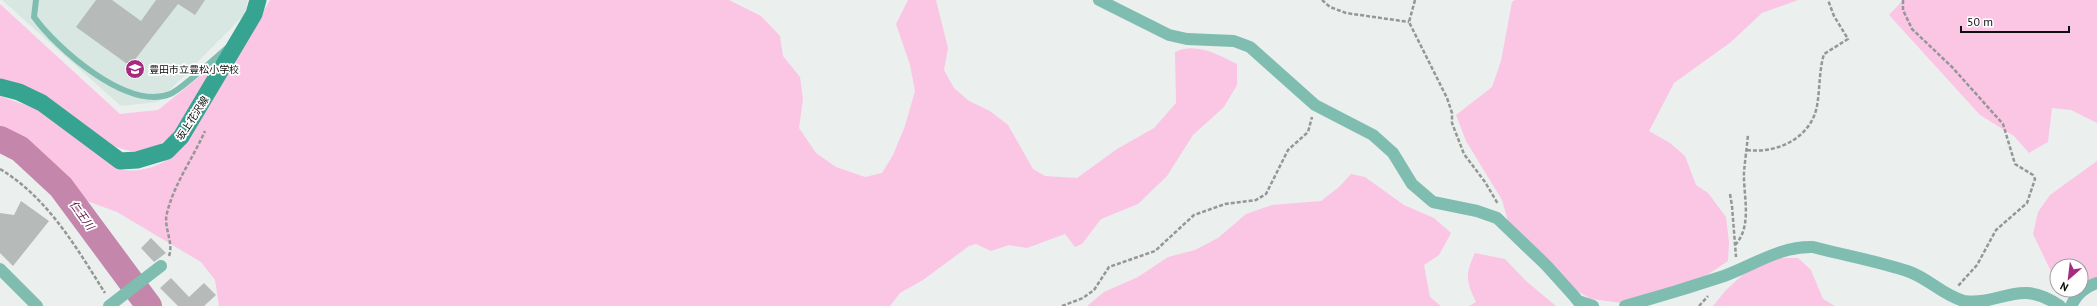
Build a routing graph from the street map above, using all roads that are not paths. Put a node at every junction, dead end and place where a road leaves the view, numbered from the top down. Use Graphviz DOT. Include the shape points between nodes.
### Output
graph roads {
  1 [pos="36,0"];
  2 [pos="258,0"];
  3 [pos="1099,0"];
  4 [pos="242,36"];
  5 [pos="0,87"];
  6 [pos="161,266"];
  7 [pos="0,269"];
  8 [pos="2097,283"];
  9 [pos="111,304"];
  10 [pos="37,306"];
  11 [pos="1589,306"];
  12 [pos="1593,306"];
  13 [pos="1625,306"];
  14 [pos="2060,306"];
  15 [pos="2071,306"];
  1 -- 4 [label="lane" via="34,17 46,33 96,75 138,95 154,98 171,94"];
  2 -- 4 [label="main road, 坂上花沢線" via="254,14"];
  3 -- 11 [label="street" via="1169,36 1234,41 1250,47 1315,105 1373,135 1393,153 1412,184 1433,202 1477,211 1496,218 1546,265 1574,296"];
  4 -- 5 [label="main road, 坂上花沢線" via="181,138 167,151 137,160 120,161 42,103 19,92"];
  6 -- 9 [label="street"];
  7 -- 10 [label="street"];
  8 -- 15 [label="street" via="2075,297"];
  11 -- 12 [label="street"];
  13 -- 14 [label="street" via="1692,286 1740,269 1766,256 1800,246 1813,247 1911,273 1950,296 1965,301 2023,293 2047,297"];
}
